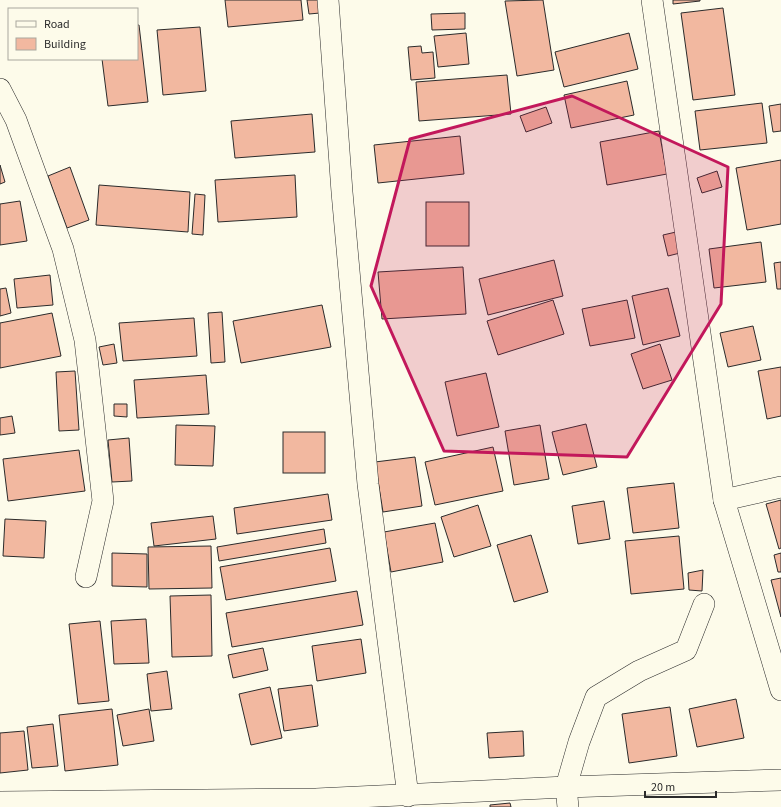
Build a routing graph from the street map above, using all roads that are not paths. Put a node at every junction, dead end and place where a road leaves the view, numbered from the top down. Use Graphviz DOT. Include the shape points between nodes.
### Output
graph roads {
  1 [pos="328,0"];
  2 [pos="652,0"];
  3 [pos="0,90"];
  4 [pos="781,487"];
  5 [pos="724,500"];
  6 [pos="86,577"];
  7 [pos="704,604"];
  8 [pos="781,690"];
  9 [pos="781,780"];
  10 [pos="408,796"];
  11 [pos="567,797"];
  12 [pos="0,802"];
  13 [pos="316,803"];
  1 -- 10 [label="street" via="368,484"];
  2 -- 5 [label="street"];
  3 -- 6 [label="street" via="16,120 63,249 85,340 103,501"];
  4 -- 5 [label="street"];
  5 -- 8 [label="street"];
  7 -- 11 [label="street" via="686,650 639,671 596,697 579,742"];
  9 -- 11 [label="street"];
  10 -- 11 [label="street"];
  10 -- 13 [label="street"];
  12 -- 13 [label="street"];
}
